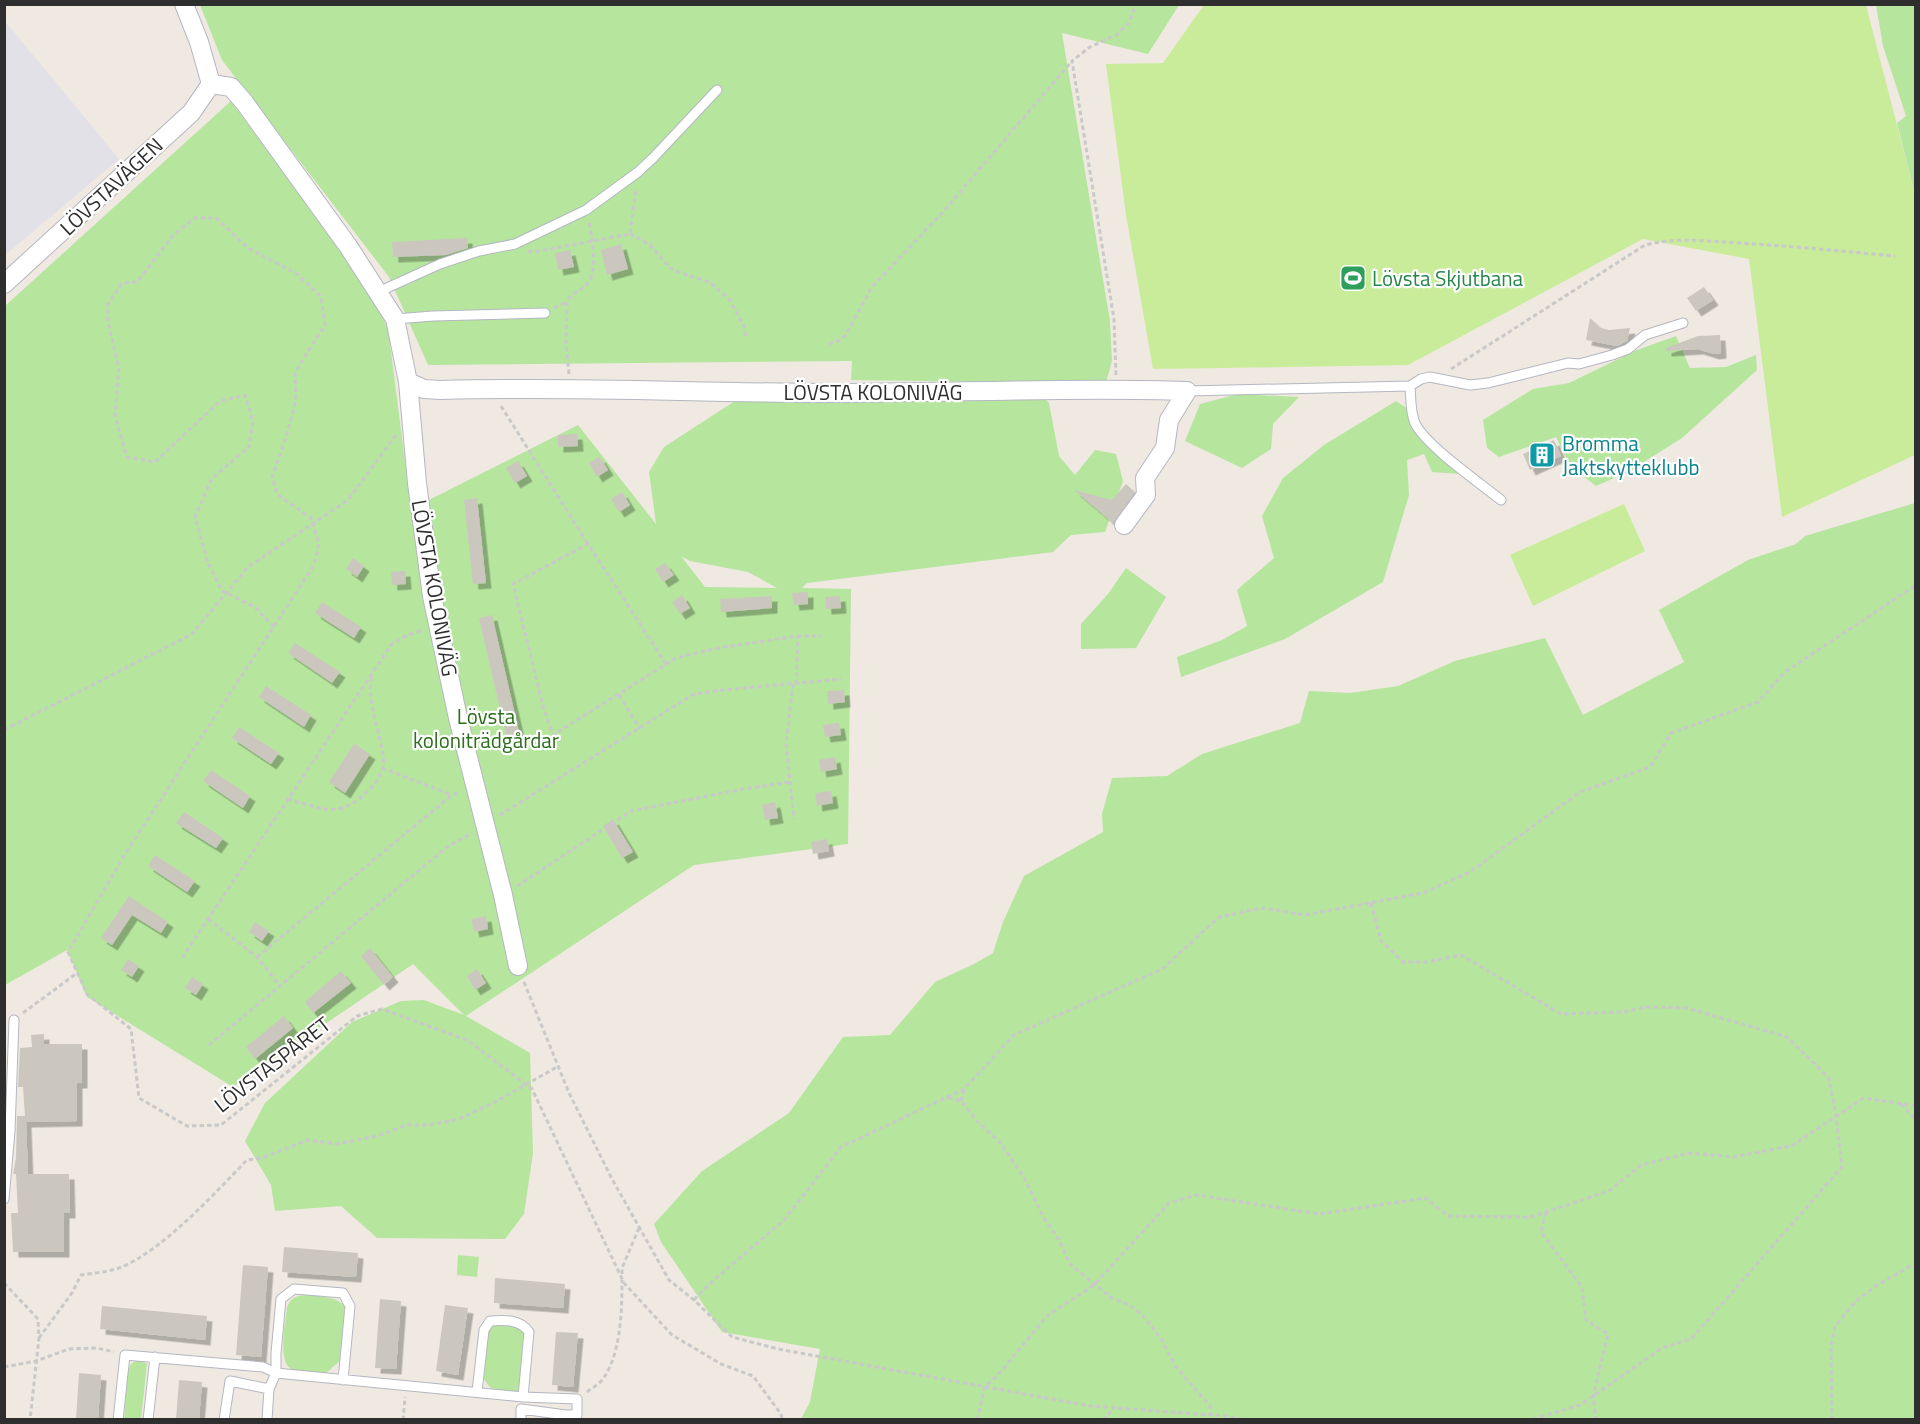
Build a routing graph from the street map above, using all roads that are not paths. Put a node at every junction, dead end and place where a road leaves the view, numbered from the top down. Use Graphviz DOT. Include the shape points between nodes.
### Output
graph roads {
  1 [pos="184,4"];
  2 [pos="211,84"];
  3 [pos="717,90"];
  4 [pos="4,284"];
  5 [pos="378,292"];
  6 [pos="545,313"];
  7 [pos="395,320"];
  8 [pos="1683,323"];
  9 [pos="408,382"];
  10 [pos="1410,386"];
  11 [pos="1187,391"];
  12 [pos="1501,500"];
  13 [pos="1124,525"];
  14 [pos="518,966"];
  15 [pos="14,1020"];
  16 [pos="4,1199"];
  17 [pos="154,1357"];
  18 [pos="276,1373"];
  19 [pos="344,1380"];
  20 [pos="269,1389"];
  21 [pos="477,1392"];
  22 [pos="523,1397"];
  23 [pos="566,1417"];
  24 [pos="118,1419"];
  25 [pos="148,1419"];
  26 [pos="224,1419"];
  27 [pos="267,1419"];
  28 [pos="521,1419"];
  1 -- 2 [label="street"];
  2 -- 4 [label="street, LÖVSTAVÄGEN" via="191,113"];
  2 -- 5 [label="street, LÖVSTA KOLONIVÄG" via="231,87 244,102"];
  3 -- 5 [label="lane" via="653,159 586,210 515,244 440,264"];
  5 -- 7 [label="street, LÖVSTA KOLONIVÄG"];
  6 -- 7 [label="lane"];
  7 -- 9 [label="street, LÖVSTA KOLONIVÄG"];
  8 -- 10 [label="lane" via="1645,335 1628,349 1579,364 1568,363 1488,383 1470,385 1430,377"];
  9 -- 11 [label="street, LÖVSTA KOLONIVÄG" via="424,389 486,384 570,388 659,385 834,393"];
  9 -- 14 [label="street, LÖVSTA KOLONIVÄG" via="429,573"];
  10 -- 11 [label="lane"];
  10 -- 12 [label="lane" via="1416,425 1450,460"];
  11 -- 13 [label="street" via="1169,420 1166,448 1145,478 1146,495"];
  15 -- 16 [label="lane"];
  17 -- 18 [label="lane" via="263,1367"];
  17 -- 24 [label="lane" via="124,1355"];
  17 -- 25 [label="lane"];
  18 -- 19 [label="lane"];
  18 -- 19 [label="lane" via="281,1299 294,1289 343,1293 350,1306"];
  18 -- 20 [label="lane"];
  19 -- 21 [label="lane"];
  20 -- 26 [label="lane" via="230,1382"];
  20 -- 27 [label="lane"];
  21 -- 22 [label="lane"];
  21 -- 22 [label="lane" via="484,1330 490,1321 503,1320 524,1325 529,1332"];
  22 -- 23 [label="lane" via="577,1399 577,1415"];
  23 -- 28 [label="lane" via="522,1409"];
}
